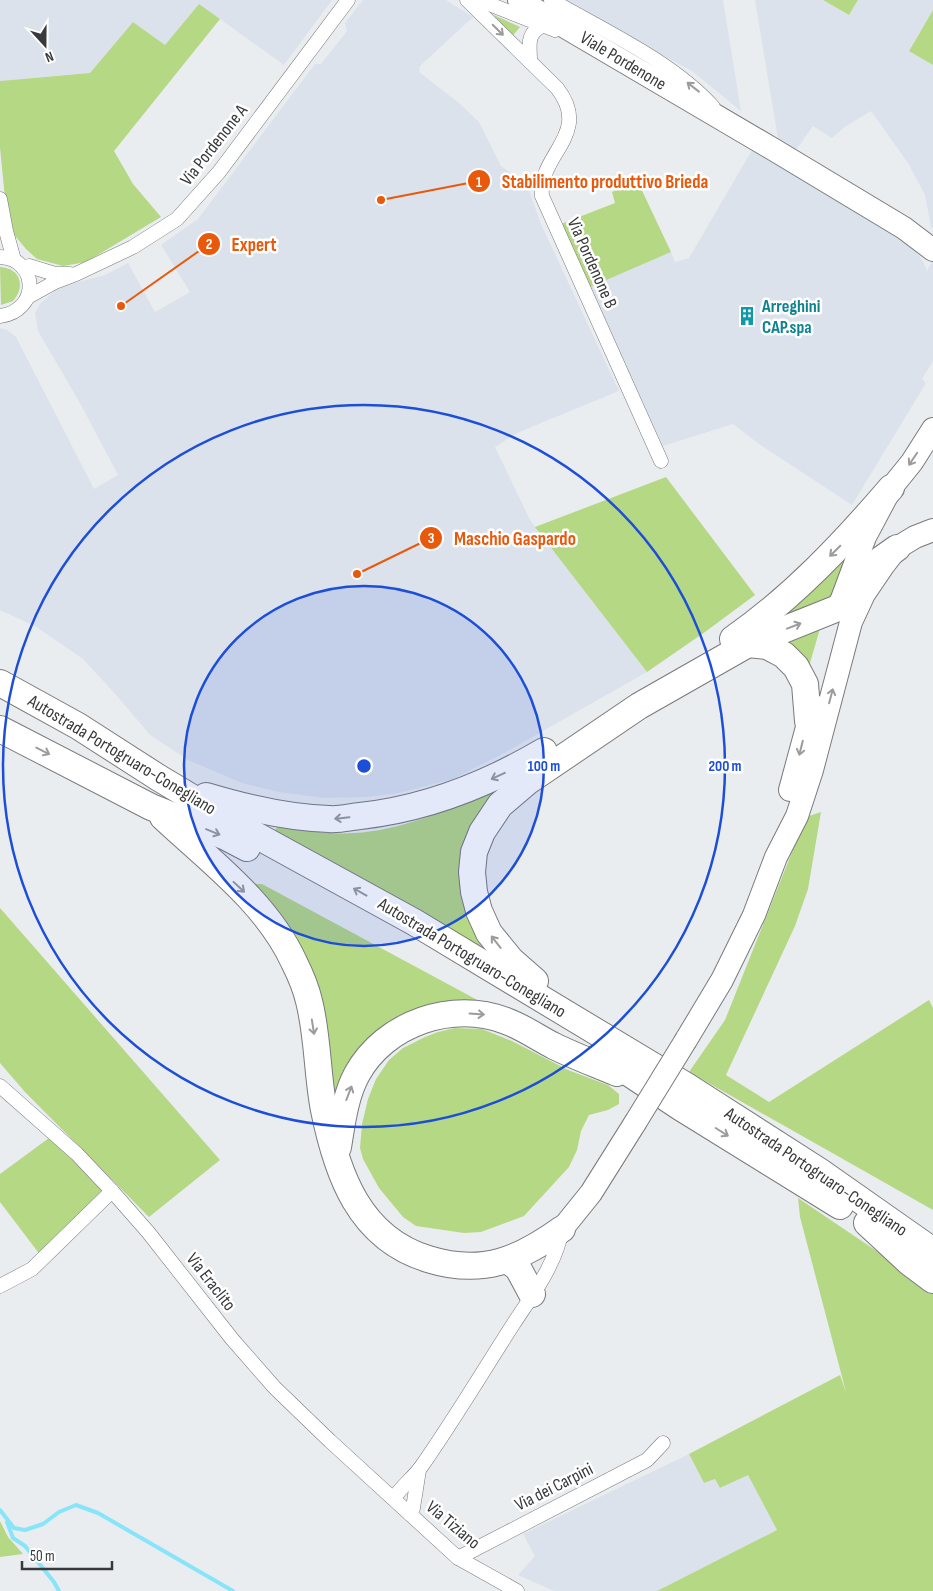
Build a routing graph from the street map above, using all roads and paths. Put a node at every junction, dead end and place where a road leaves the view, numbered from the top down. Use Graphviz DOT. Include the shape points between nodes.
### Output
graph roads {
  1 [pos="348,0"];
  2 [pos="466,0"];
  3 [pos="479,0"];
  4 [pos="519,0"];
  5 [pos="551,0"];
  6 [pos="542,26"];
  7 [pos="594,43"];
  8 [pos="530,61"];
  9 [pos="727,122"];
  10 [pos="0,199"];
  11 [pos="904,228"];
  12 [pos="933,241"];
  13 [pos="933,250"];
  14 [pos="0,258"];
  15 [pos="19,264"];
  16 [pos="76,274"];
  17 [pos="28,298"];
  18 [pos="0,316"];
  19 [pos="933,428"];
  20 [pos="661,461"];
  21 [pos="891,488"];
  22 [pos="933,530"];
  23 [pos="897,548"];
  24 [pos="838,608"];
  25 [pos="748,644"];
  26 [pos="0,683"];
  27 [pos="808,721"];
  28 [pos="0,729"];
  29 [pos="174,788"];
  30 [pos="151,807"];
  31 [pos="776,857"];
  32 [pos="0,1086"];
  33 [pos="684,1097"];
  34 [pos="336,1158"];
  35 [pos="819,1171"];
  36 [pos="112,1191"];
  37 [pos="867,1223"];
  38 [pos="562,1229"];
  39 [pos="933,1233"];
  40 [pos="933,1251"];
  41 [pos="507,1260"];
  42 [pos="933,1270"];
  43 [pos="933,1280"];
  44 [pos="0,1286"];
  45 [pos="532,1294"];
  46 [pos="663,1443"];
  47 [pos="419,1470"];
  48 [pos="394,1498"];
  49 [pos="410,1514"];
  50 [pos="458,1558"];
  51 [pos="517,1591"];
  1 -- 16 [label="street, Via Pordenone A" via="219,172 177,219 133,247"];
  2 -- 8 [label="street, Via Pordenone B, one-way"];
  3 -- 6 [label="street"];
  4 -- 7 [label="main road, Viale Pordenone"];
  9 -- 5 [label="street, Viale Pordenone, one-way" via="698,91 657,61"];
  6 -- 7 [label="street"];
  6 -- 8 [label="street" via="530,37"];
  7 -- 9 [label="main road, Viale Pordenone"];
  8 -- 20 [label="street, Via Pordenone B" via="564,96 569,110 568,128 546,170 542,196"];
  9 -- 11 [label="main road, Viale Pordenone"];
  10 -- 15 [label="street" via="6,231"];
  11 -- 12 [label="main road, Viale Pordenone"];
  11 -- 13 [label="main road, Viale Pordenone"];
  14 -- 15 [label="street, Via Pordenone A"];
  15 -- 16 [label="street, Via Pordenone A" via="55,274"];
  15 -- 17 [label="street" via="30,282"];
  16 -- 17 [label="street, Via Pordenone A"];
  17 -- 18 [label="street, Via Pordenone A" via="18,310"];
  19 -- 21 [label="main road, one-way"];
  21 -- 24 [label="main road" via="865,536"];
  21 -- 29 [label="highway, one-way" via="840,546 755,624 545,751 484,782 422,805 332,819 262,810"];
  22 -- 23 [label="main road"];
  23 -- 24 [label="highway" via="880,560"];
  31 -- 23 [label="main road, one-way" via="797,816 812,770 850,622 864,594"];
  25 -- 24 [label="highway, one-way"];
  24 -- 27 [label="main road"];
  25 -- 27 [label="highway" via="767,646 784,655 796,667 805,684"];
  33 -- 25 [label="highway, one-way" via="510,960 489,933 479,911 472,866 482,832 500,805 527,782 638,706"];
  26 -- 29 [label="highway, Autostrada Portogruaro-Conegliano" via="78,726"];
  27 -- 31 [label="main road, one-way"];
  28 -- 30 [label="highway, Autostrada Portogruaro-Conegliano, one-way"];
  33 -- 29 [label="highway, Autostrada Portogruaro-Conegliano, one-way" via="414,922"];
  30 -- 33 [label="highway, Autostrada Portogruaro-Conegliano, one-way" via="226,837 412,941 594,1049"];
  30 -- 34 [label="highway, one-way" via="257,905 282,938 309,1001 324,1109"];
  31 -- 38 [label="main road, bridge" via="754,915 722,980 591,1193"];
  32 -- 36 [label="street, Via Eraclito" via="77,1154"];
  34 -- 33 [label="highway, one-way" via="345,1103 364,1062 403,1029 439,1015 484,1014 506,1021 555,1047"];
  33 -- 35 [label="highway, Autostrada Portogruaro-Conegliano"];
  33 -- 37 [label="highway, Autostrada Portogruaro-Conegliano, one-way"];
  34 -- 41 [label="highway" via="346,1187 364,1215 385,1237 414,1255 445,1264 470,1266"];
  35 -- 39 [label="highway" via="889,1203"];
  35 -- 40 [label="highway, Autostrada Portogruaro-Conegliano"];
  36 -- 44 [label="street" via="32,1269"];
  36 -- 48 [label="street, Via Eraclito" via="275,1388"];
  37 -- 42 [label="highway, Autostrada Portogruaro-Conegliano"];
  37 -- 43 [label="highway"];
  38 -- 41 [label="highway" via="536,1248"];
  38 -- 45 [label="street" via="560,1244"];
  41 -- 45 [label="highway" via="518,1268"];
  45 -- 47 [label="street"];
  46 -- 50 [label="street, Via dei Carpini" via="647,1460"];
  47 -- 48 [label="street"];
  47 -- 49 [label="street"];
  48 -- 49 [label="street, Via Tiziano"];
  49 -- 50 [label="street, Via Tiziano"];
  50 -- 51 [label="street, Via Tiziano"];
}
